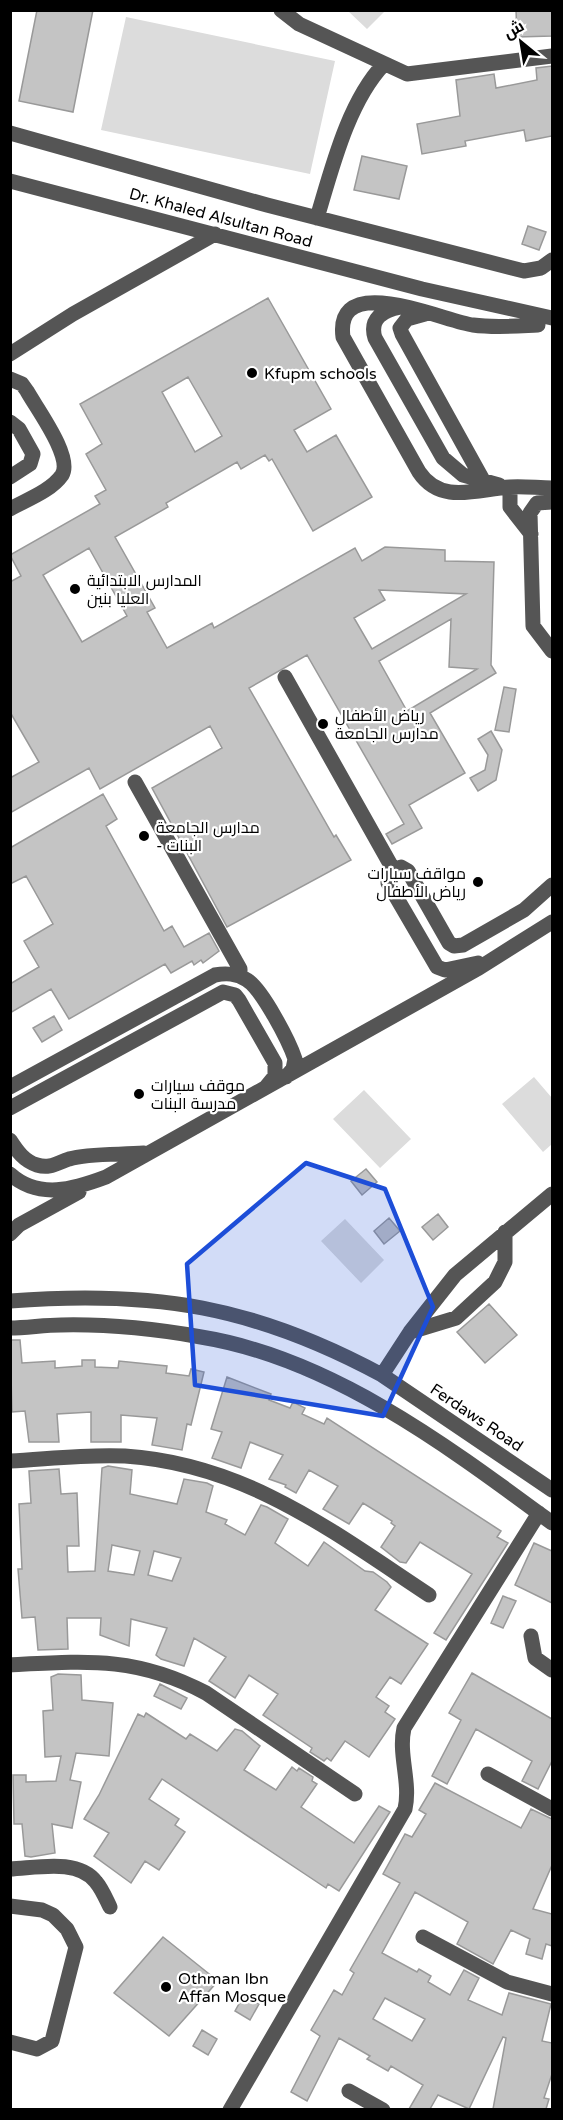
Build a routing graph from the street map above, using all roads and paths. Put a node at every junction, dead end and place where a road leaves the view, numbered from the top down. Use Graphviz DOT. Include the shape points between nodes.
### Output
graph roads {
  1 [pos="281,10"];
  2 [pos="552,56"];
  3 [pos="384,64"];
  4 [pos="10,133"];
  5 [pos="10,181"];
  6 [pos="317,218"];
  7 [pos="215,234"];
  8 [pos="552,260"];
  9 [pos="422,289"];
  10 [pos="400,307"];
  11 [pos="428,313"];
  12 [pos="552,318"];
  13 [pos="545,328"];
  14 [pos="10,354"];
  15 [pos="10,379"];
  16 [pos="10,422"];
  17 [pos="10,477"];
  18 [pos="484,482"];
  19 [pos="510,487"];
  20 [pos="552,488"];
  21 [pos="552,502"];
  22 [pos="10,509"];
  23 [pos="531,534"];
  24 [pos="552,651"];
  25 [pos="285,677"];
  26 [pos="135,782"];
  27 [pos="393,869"];
  28 [pos="552,885"];
  29 [pos="552,922"];
  30 [pos="492,961"];
  31 [pos="240,976"];
  32 [pos="286,1077"];
  33 [pos="10,1087"];
  34 [pos="264,1089"];
  35 [pos="10,1108"];
  36 [pos="10,1140"];
  37 [pos="153,1152"];
  38 [pos="10,1174"];
  39 [pos="106,1177"];
  40 [pos="552,1194"];
  41 [pos="505,1232"];
  42 [pos="10,1234"];
  43 [pos="10,1301"];
  44 [pos="10,1328"];
  45 [pos="410,1332"];
  46 [pos="382,1375"];
  47 [pos="10,1461"];
  48 [pos="552,1490"];
  49 [pos="538,1513"];
  50 [pos="552,1523"];
  51 [pos="429,1595"];
  52 [pos="531,1636"];
  53 [pos="10,1665"];
  54 [pos="552,1670"];
  55 [pos="488,1774"];
  56 [pos="355,1794"];
  57 [pos="552,1809"];
  58 [pos="10,1869"];
  59 [pos="10,1906"];
  60 [pos="110,1907"];
  61 [pos="423,1937"];
  62 [pos="552,1994"];
  63 [pos="10,2042"];
  64 [pos="349,2091"];
  65 [pos="230,2109"];
  66 [pos="383,2109"];
  1 -- 3 [label="street" via="298,24"];
  2 -- 3 [label="street" via="407,74"];
  3 -- 6 [label="street" via="369,80 358,102"];
  4 -- 6 [label="street"];
  5 -- 7 [label="street, Dr. Khaled Alsultan Road"];
  6 -- 8 [label="street" via="524,271 541,268"];
  7 -- 9 [label="street, Dr. Khaled Alsultan Road"];
  7 -- 14 [label="street"];
  9 -- 12 [label="street, Dr. Khaled Alsultan Road"];
  9 -- 13 [label="street, Dr. Khaled Alsultan Road" via="461,305"];
  10 -- 11 [label="street"];
  10 -- 18 [label="street" via="388,309 376,319 375,338 442,458 455,471"];
  10 -- 19 [label="street" via="362,303 351,309 342,326 343,337 419,472 432,486 450,494"];
  11 -- 13 [label="street" via="472,325"];
  11 -- 18 [label="street" via="407,319 400,328"];
  15 -- 22 [label="street" via="27,391 62,452 65,466 52,485"];
  16 -- 17 [label="street" via="16,425 33,454 30,464"];
  18 -- 19 [label="street"];
  19 -- 20 [label="street"];
  19 -- 23 [label="street" via="510,507"];
  21 -- 23 [label="street" via="537,503 531,509"];
  23 -- 24 [label="street" via="533,626"];
  25 -- 27 [label="street"];
  26 -- 31 [label="street" via="240,969"];
  27 -- 28 [label="street" via="401,867 408,871 454,946 463,945 524,910"];
  27 -- 30 [label="street" via="387,875 388,883 437,967 445,970"];
  29 -- 30 [label="street"];
  30 -- 32 [label="street"];
  31 -- 32 [label="street" via="258,991 292,1051 293,1069"];
  31 -- 33 [label="street" via="215,975"];
  32 -- 34 [label="street"];
  34 -- 35 [label="street" via="275,1076 275,1062 239,1000 223,992"];
  34 -- 37 [label="street"];
  36 -- 37 [label="street" via="27,1160 44,1167 69,1159"];
  37 -- 39 [label="street"];
  38 -- 39 [label="street" via="43,1190 77,1188"];
  39 -- 42 [label="street" via="19,1225"];
  40 -- 41 [label="street"];
  41 -- 45 [label="street" via="455,1275"];
  41 -- 45 [label="street" via="506,1262 495,1282 456,1318"];
  43 -- 46 [label="street, Ferdaws Road" via="113,1297 209,1308 281,1328"];
  44 -- 49 [label="street" via="60,1325 143,1329 203,1337 257,1350 350,1388"];
  45 -- 46 [label="street"];
  46 -- 48 [label="street, Ferdaws Road"];
  47 -- 51 [label="street" via="124,1456 170,1462 229,1478 271,1494"];
  49 -- 50 [label="street"];
  49 -- 65 [label="street" via="404,1728 401,1740 408,1795 405,1809"];
  52 -- 54 [label="street" via="536,1658"];
  53 -- 56 [label="street" via="120,1663 182,1681 206,1693"];
  55 -- 57 [label="street"];
  58 -- 60 [label="street" via="61,1867 87,1873 97,1882"];
  59 -- 63 [label="street" via="53,1915 73,1938 76,1954 52,2041 37,2049"];
  61 -- 62 [label="street" via="507,1982"];
  64 -- 66 [label="street"];
}
